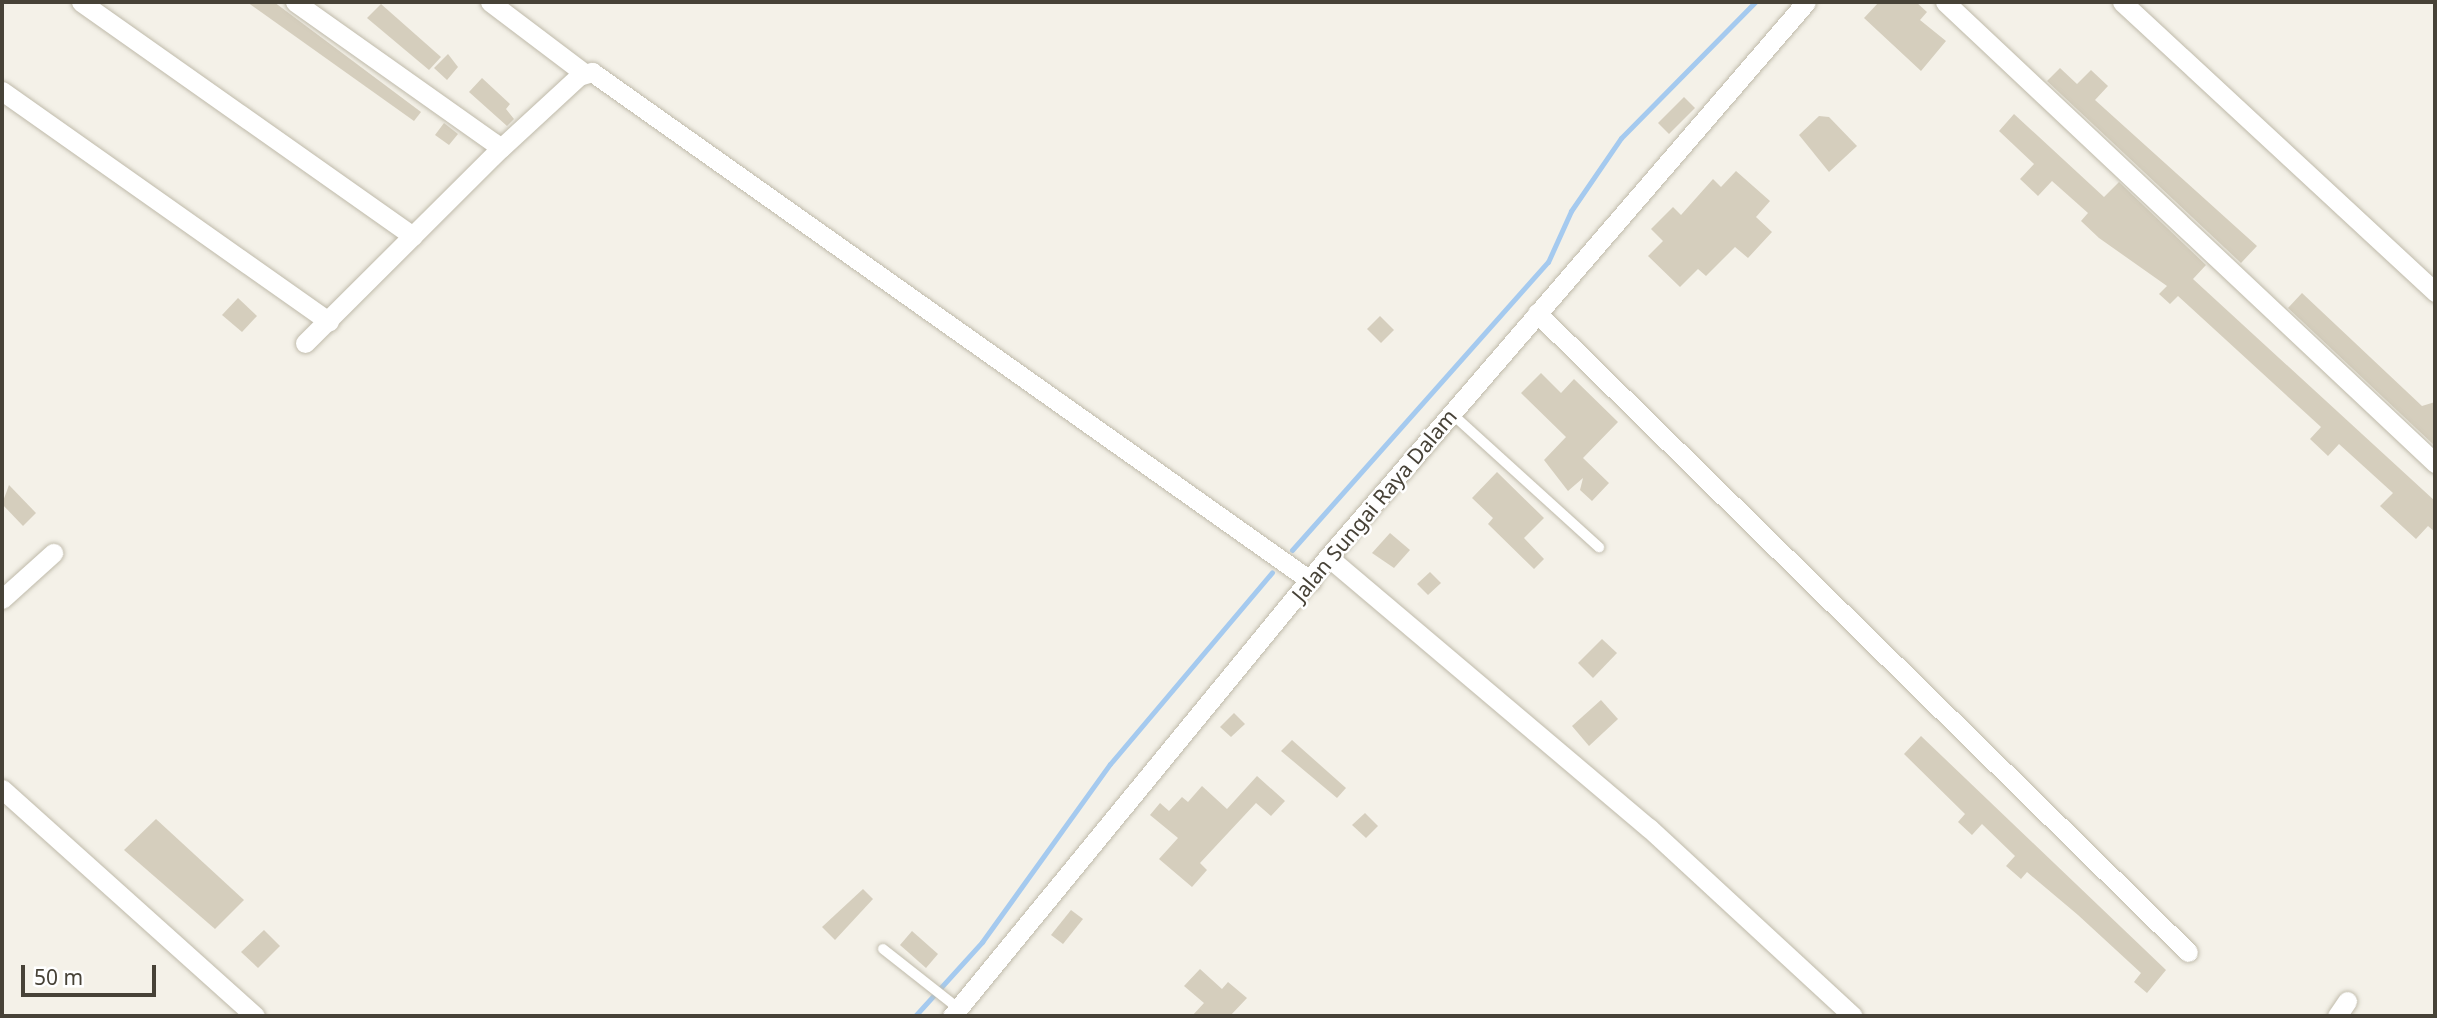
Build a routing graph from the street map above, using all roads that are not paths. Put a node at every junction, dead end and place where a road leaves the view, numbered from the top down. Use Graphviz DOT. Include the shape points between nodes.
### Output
graph roads {
  1 [pos="81,2"];
  2 [pos="295,2"];
  3 [pos="490,2"];
  4 [pos="1806,2"];
  5 [pos="1945,2"];
  6 [pos="2122,2"];
  7 [pos="584,73"];
  8 [pos="2,90"];
  9 [pos="501,148"];
  10 [pos="414,236"];
  11 [pos="2435,292"];
  12 [pos="1537,313"];
  13 [pos="329,322"];
  14 [pos="306,343"];
  15 [pos="1451,413"];
  16 [pos="2435,463"];
  17 [pos="1599,547"];
  18 [pos="53,553"];
  19 [pos="1328,557"];
  20 [pos="1311,581"];
  21 [pos="2,599"];
  22 [pos="2,789"];
  23 [pos="883,950"];
  24 [pos="2188,952"];
  25 [pos="951,1007"];
  26 [pos="255,1016"];
  27 [pos="1853,1016"];
  1 -- 10 [label="street"];
  2 -- 9 [label="street"];
  3 -- 7 [label="street"];
  4 -- 12 [label="street, Jalan Sungai Raya Dalam"];
  5 -- 16 [label="street"];
  6 -- 11 [label="street"];
  7 -- 9 [label="street"];
  7 -- 20 [label="street" via="606,80"];
  8 -- 13 [label="street"];
  9 -- 10 [label="street"];
  10 -- 13 [label="street"];
  12 -- 15 [label="street, Jalan Sungai Raya Dalam"];
  12 -- 24 [label="street"];
  13 -- 14 [label="street"];
  15 -- 17 [label="lane"];
  15 -- 19 [label="street, Jalan Sungai Raya Dalam"];
  18 -- 21 [label="street"];
  19 -- 20 [label="street, Jalan Sungai Raya Dalam"];
  19 -- 27 [label="street" via="1648,828"];
  20 -- 25 [label="street, Jalan Sungai Raya Dalam"];
  22 -- 26 [label="street"];
  23 -- 25 [label="lane"];
}
